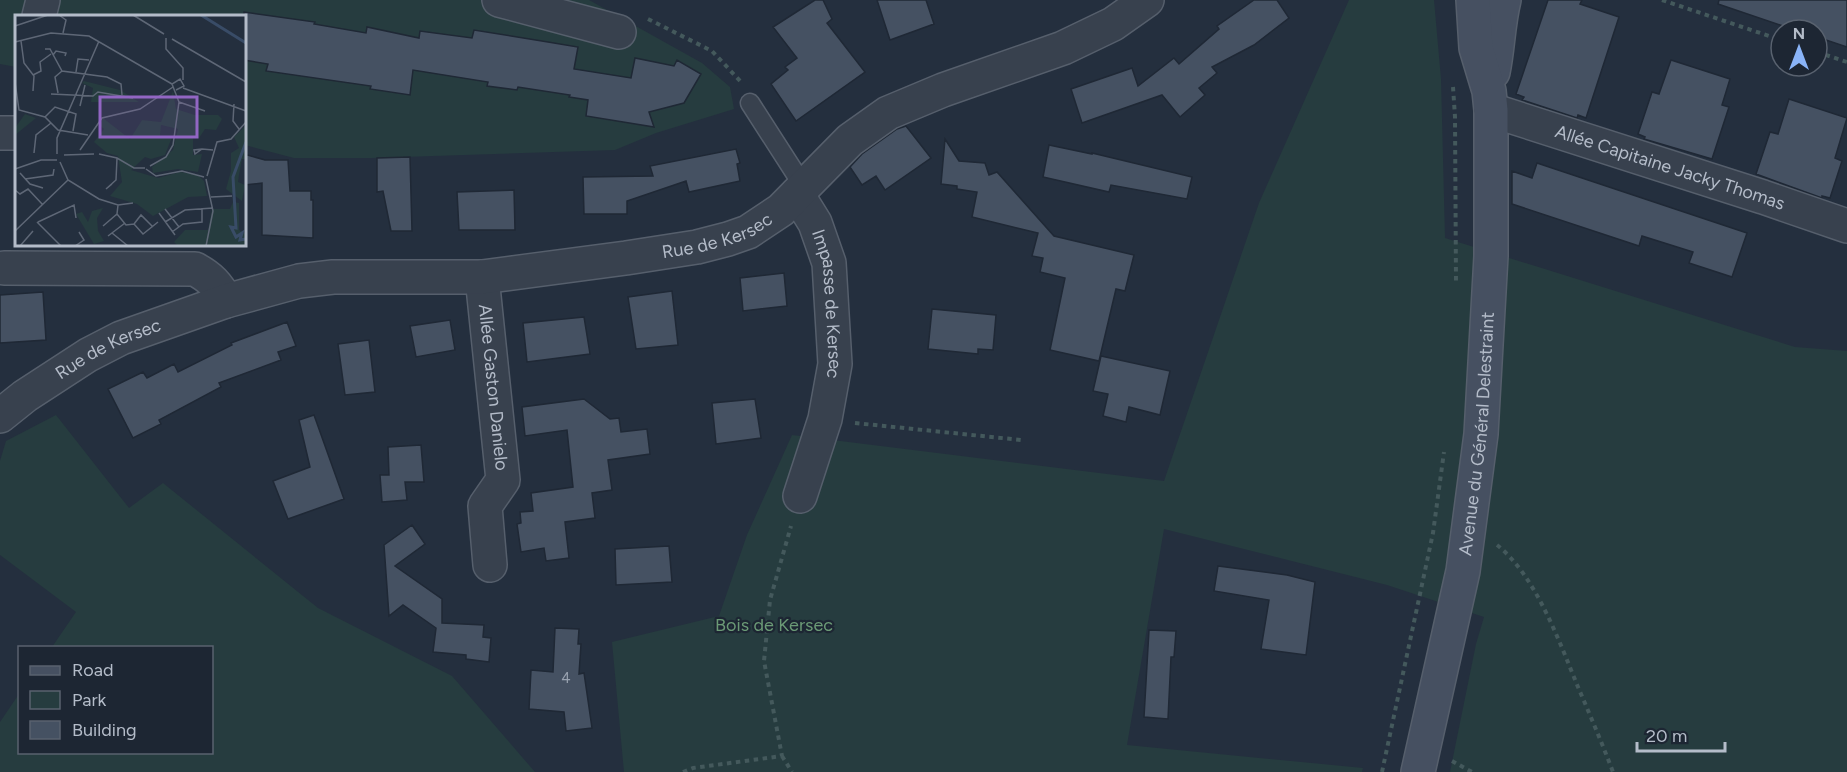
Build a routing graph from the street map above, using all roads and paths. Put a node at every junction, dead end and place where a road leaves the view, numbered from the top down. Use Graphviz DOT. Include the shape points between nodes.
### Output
graph roads {
  1 [pos="43,0"];
  2 [pos="499,0"];
  3 [pos="1147,0"];
  4 [pos="1473,0"];
  5 [pos="1504,0"];
  6 [pos="1662,0"];
  7 [pos="39,15"];
  8 [pos="630,24"];
  9 [pos="1769,36"];
  10 [pos="1829,56"];
  11 [pos="1847,62"];
  12 [pos="1452,81"];
  13 [pos="1490,100"];
  14 [pos="750,103"];
  15 [pos="800,190"];
  16 [pos="1847,226"];
  17 [pos="4,268"];
  18 [pos="482,277"];
  19 [pos="1456,292"];
  20 [pos="226,301"];
  21 [pos="0,416"];
  22 [pos="825,419"];
  23 [pos="1021,440"];
  24 [pos="1446,441"];
  25 [pos="800,496"];
  26 [pos="1443,508"];
  27 [pos="1468,530"];
  28 [pos="1433,564"];
  29 [pos="489,565"];
  30 [pos="782,756"];
  31 [pos="1449,760"];
  32 [pos="683,772"];
  33 [pos="792,772"];
  34 [pos="1382,772"];
  35 [pos="1418,772"];
  36 [pos="1472,772"];
  37 [pos="1613,772"];
  1 -- 7 [label="street"];
  2 -- 8 [label="street"];
  3 -- 15 [label="street, Rue de Kersec" via="1113,24 1073,44 888,113 850,140"];
  4 -- 13 [label="street, Avenue du Général Delestraint" via="1476,48"];
  5 -- 13 [label="street, Avenue du Général Delestraint" via="1498,20"];
  6 -- 9 [label="path"];
  8 -- 14 [label="path" via="712,51 748,91"];
  10 -- 11 [label="path"];
  12 -- 19 [label="path"];
  13 -- 16 [label="street, Allée Capitaine Jacky Thomas"];
  13 -- 27 [label="street, Avenue du Général Delestraint" via="1491,256 1481,434"];
  14 -- 15 [label="lane"];
  15 -- 18 [label="street, Rue de Kersec" via="765,221 728,239 626,258"];
  15 -- 22 [label="street, Impasse de Kersec" via="829,262 835,364"];
  17 -- 20 [label="street" via="195,269 210,278"];
  18 -- 20 [label="street, Rue de Kersec" via="316,278"];
  18 -- 29 [label="street, Allée Gaston Danielo" via="503,480 485,506"];
  20 -- 21 [label="street, Rue de Kersec" via="121,338 88,355"];
  22 -- 23 [label="path"];
  22 -- 25 [label="street, Impasse de Kersec"];
  24 -- 34 [label="path" via="1433,533"];
  25 -- 30 [label="path" via="770,600 764,661"];
  26 -- 28 [label="path"];
  27 -- 35 [label="street, Avenue du Général Delestraint" via="1463,571"];
  27 -- 37 [label="path" via="1501,548 1527,578 1560,643"];
  30 -- 32 [label="path"];
  30 -- 33 [label="path"];
  31 -- 36 [label="path"];
}
